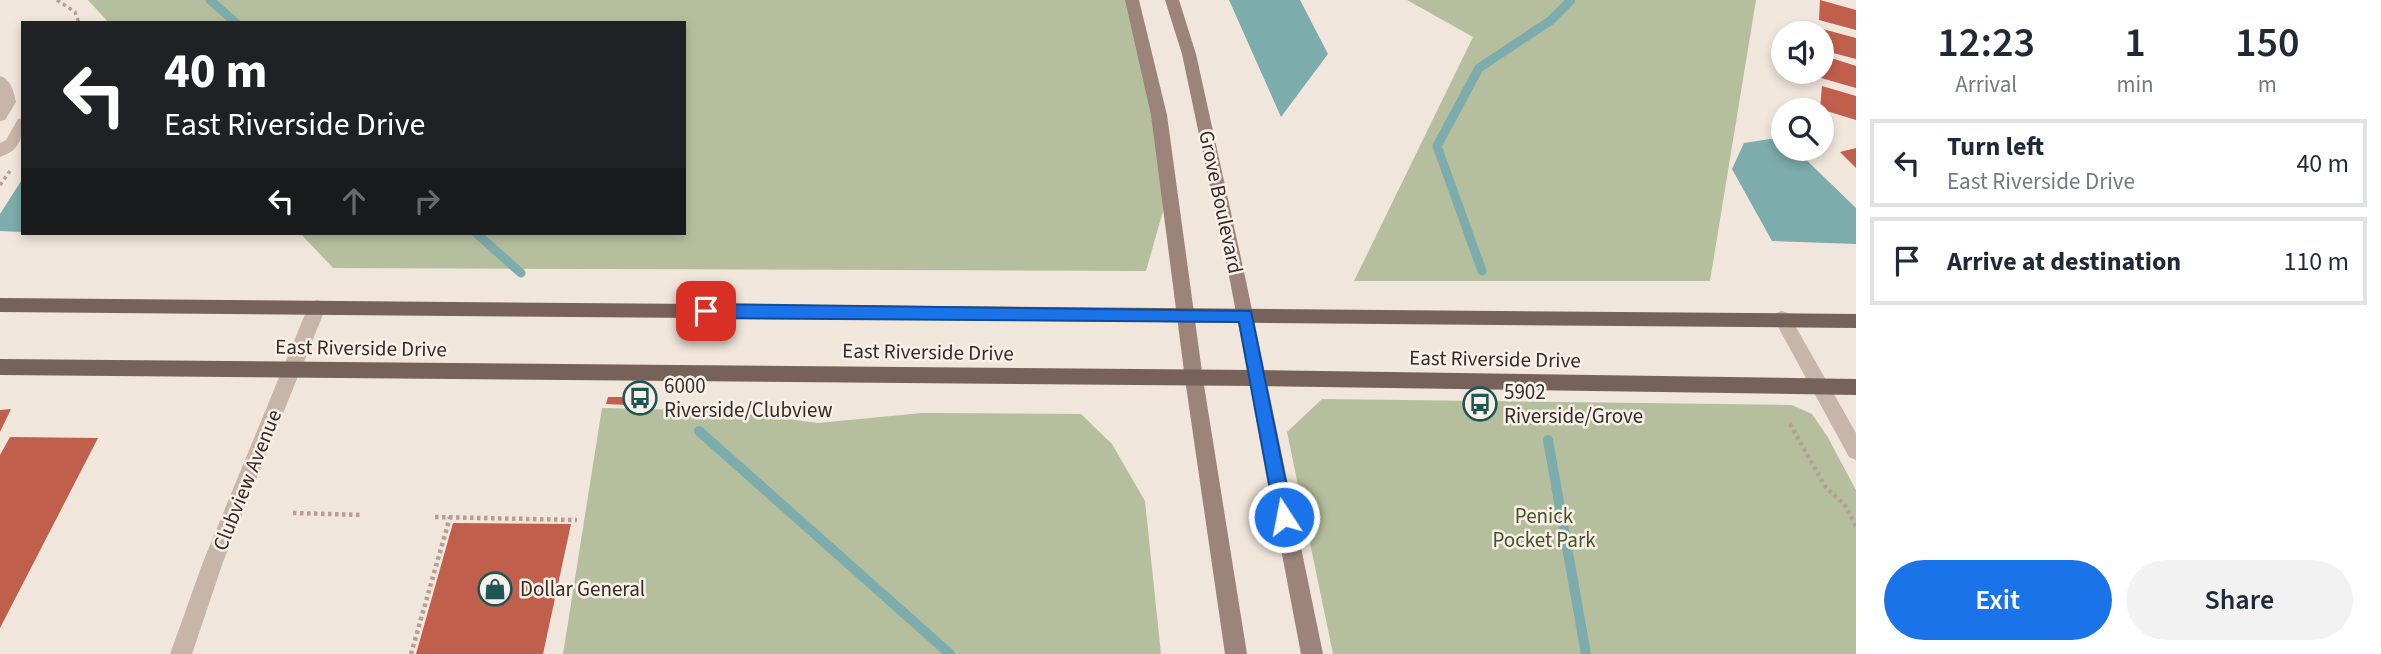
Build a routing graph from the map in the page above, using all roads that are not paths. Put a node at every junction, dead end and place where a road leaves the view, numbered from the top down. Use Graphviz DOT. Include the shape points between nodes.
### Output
graph roads {
  1 [pos="1132,0"];
  2 [pos="1172,0"];
  3 [pos="0,81"];
  4 [pos="9,102"];
  5 [pos="0,117"];
  6 [pos="21,120"];
  7 [pos="21,126"];
  8 [pos="0,151"];
  9 [pos="0,305"];
  10 [pos="317,307"];
  11 [pos="1187,314"];
  12 [pos="1246,316"];
  13 [pos="1782,318"];
  14 [pos="1856,321"];
  15 [pos="0,367"];
  16 [pos="292,370"];
  17 [pos="1256,378"];
  18 [pos="1194,379"];
  19 [pos="1819,386"];
  20 [pos="1856,387"];
  21 [pos="1856,451"];
  22 [pos="181,654"];
  23 [pos="1236,654"];
  24 [pos="1312,654"];
  1 -- 11 [label="street" via="1158,115"];
  2 -- 12 [label="street, Grove Boulevard" via="1189,54"];
  3 -- 4 [label="street"];
  4 -- 5 [label="street"];
  4 -- 6 [label="street"];
  7 -- 8 [label="street" via="11,144"];
  9 -- 10 [label="main road, East Riverside Drive"];
  10 -- 11 [label="main road, East Riverside Drive"];
  10 -- 16 [label="street, Clubview Avenue"];
  11 -- 12 [label="main road, East Riverside Drive"];
  11 -- 18 [label="street"];
  12 -- 13 [label="main road, East Riverside Drive"];
  12 -- 17 [label="street, Grove Boulevard"];
  13 -- 14 [label="main road, East Riverside Drive"];
  13 -- 19 [label="street"];
  15 -- 16 [label="main road, East Riverside Drive"];
  16 -- 18 [label="main road, East Riverside Drive"];
  16 -- 22 [label="street, Clubview Avenue" via="213,562"];
  17 -- 18 [label="main road, East Riverside Drive"];
  17 -- 19 [label="main road, East Riverside Drive"];
  17 -- 24 [label="street, Grove Boulevard"];
  18 -- 23 [label="street"];
  19 -- 20 [label="main road, East Riverside Drive"];
  19 -- 21 [label="street"];
}
